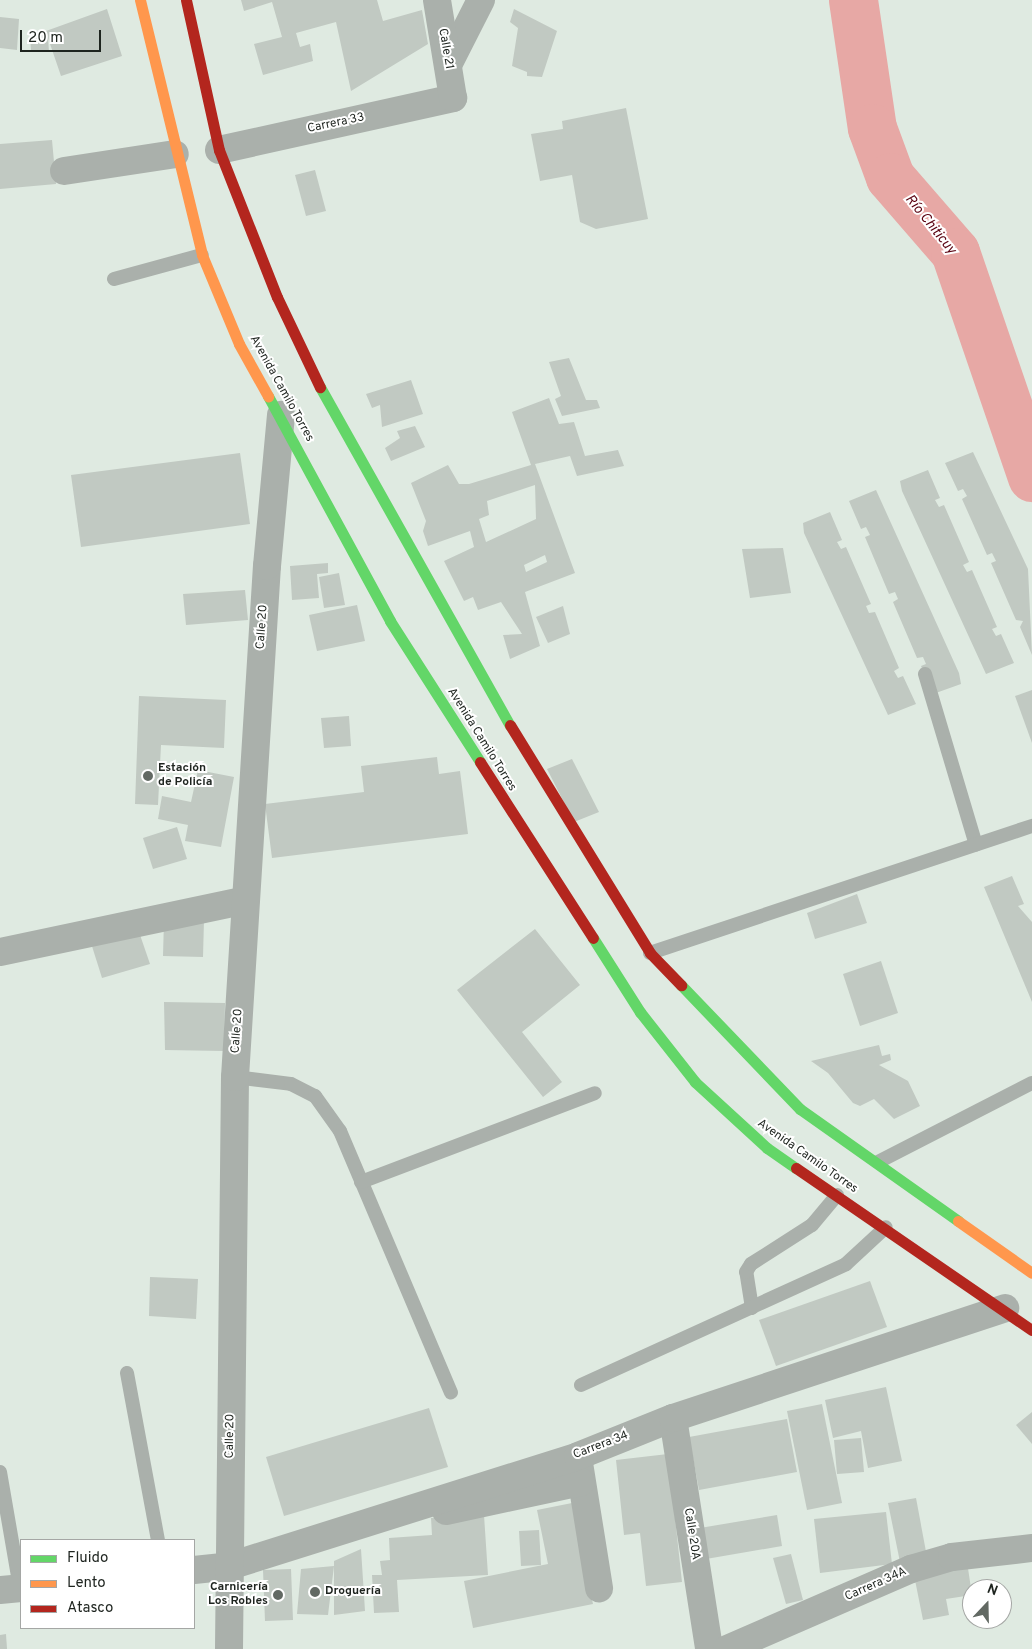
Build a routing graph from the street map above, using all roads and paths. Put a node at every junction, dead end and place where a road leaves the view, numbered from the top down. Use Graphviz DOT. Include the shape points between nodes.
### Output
graph roads {
  1 [pos="140,0"];
  2 [pos="186,0"];
  3 [pos="436,0"];
  4 [pos="481,0"];
  5 [pos="448,65"];
  6 [pos="453,98"];
  7 [pos="219,150"];
  8 [pos="175,154"];
  9 [pos="64,171"];
  10 [pos="202,255"];
  11 [pos="114,279"];
  12 [pos="281,415"];
  13 [pos="925,674"];
  14 [pos="1032,826"];
  15 [pos="976,845"];
  16 [pos="246,900"];
  17 [pos="0,952"];
  18 [pos="650,953"];
  19 [pos="235,1077"];
  20 [pos="1032,1083"];
  21 [pos="595,1092"];
  22 [pos="878,1162"];
  23 [pos="362,1182"];
  24 [pos="837,1195"];
  25 [pos="886,1227"];
  26 [pos="1032,1273"];
  27 [pos="752,1308"];
  28 [pos="1005,1308"];
  29 [pos="1032,1330"];
  30 [pos="127,1373"];
  31 [pos="581,1385"];
  32 [pos="451,1392"];
  33 [pos="673,1418"];
  34 [pos="580,1469"];
  35 [pos="0,1472"];
  36 [pos="158,1539"];
  37 [pos="1032,1548"];
  38 [pos="230,1566"];
  39 [pos="195,1570"];
  40 [pos="599,1588"];
  41 [pos="14,1589"];
  42 [pos="230,1649"];
  43 [pos="709,1649"];
  44 [pos="727,1649"];
  1 -- 8 [label="main road, Avenida Camilo Torres"];
  2 -- 7 [label="main road"];
  3 -- 5 [label="street, Calle 21"];
  4 -- 5 [label="street"];
  5 -- 6 [label="street, Calle 21"];
  6 -- 7 [label="street, Carrera 33"];
  7 -- 18 [label="main road" via="276,297 379,500 516,736"];
  8 -- 9 [label="street"];
  8 -- 10 [label="main road, Avenida Camilo Torres"];
  10 -- 11 [label="lane"];
  10 -- 12 [label="main road, Avenida Camilo Torres" via="239,344"];
  12 -- 16 [label="street, Calle 20"];
  12 -- 24 [label="main road, Avenida Camilo Torres" via="390,621 640,1012 724,1113"];
  13 -- 15 [label="lane"];
  14 -- 15 [label="lane"];
  15 -- 18 [label="lane"];
  16 -- 17 [label="street"];
  16 -- 19 [label="street, Calle 20"];
  18 -- 22 [label="main road" via="800,1109"];
  19 -- 23 [label="lane" via="291,1084 316,1096 340,1131"];
  19 -- 38 [label="street, Calle 20"];
  20 -- 22 [label="lane"];
  21 -- 23 [label="lane"];
  22 -- 26 [label="main road"];
  23 -- 32 [label="lane"];
  24 -- 25 [label="main road, Avenida Camilo Torres"];
  24 -- 27 [label="lane" via="812,1225 751,1264 746,1272"];
  25 -- 27 [label="lane" via="846,1264"];
  25 -- 28 [label="main road, Avenida Camilo Torres"];
  27 -- 31 [label="lane"];
  28 -- 29 [label="main road, Avenida Camilo Torres"];
  28 -- 33 [label="street, Carrera 34"];
  30 -- 36 [label="lane"];
  33 -- 34 [label="street, Carrera 34"];
  33 -- 43 [label="street, Calle 20A"];
  34 -- 38 [label="street, Carrera 34" via="440,1499"];
  34 -- 40 [label="street"];
  35 -- 41 [label="lane"];
  37 -- 44 [label="street, Carrera 34A" via="952,1558 911,1569"];
  38 -- 39 [label="street, Carrera 34"];
  38 -- 42 [label="street, Calle 20"];
}
